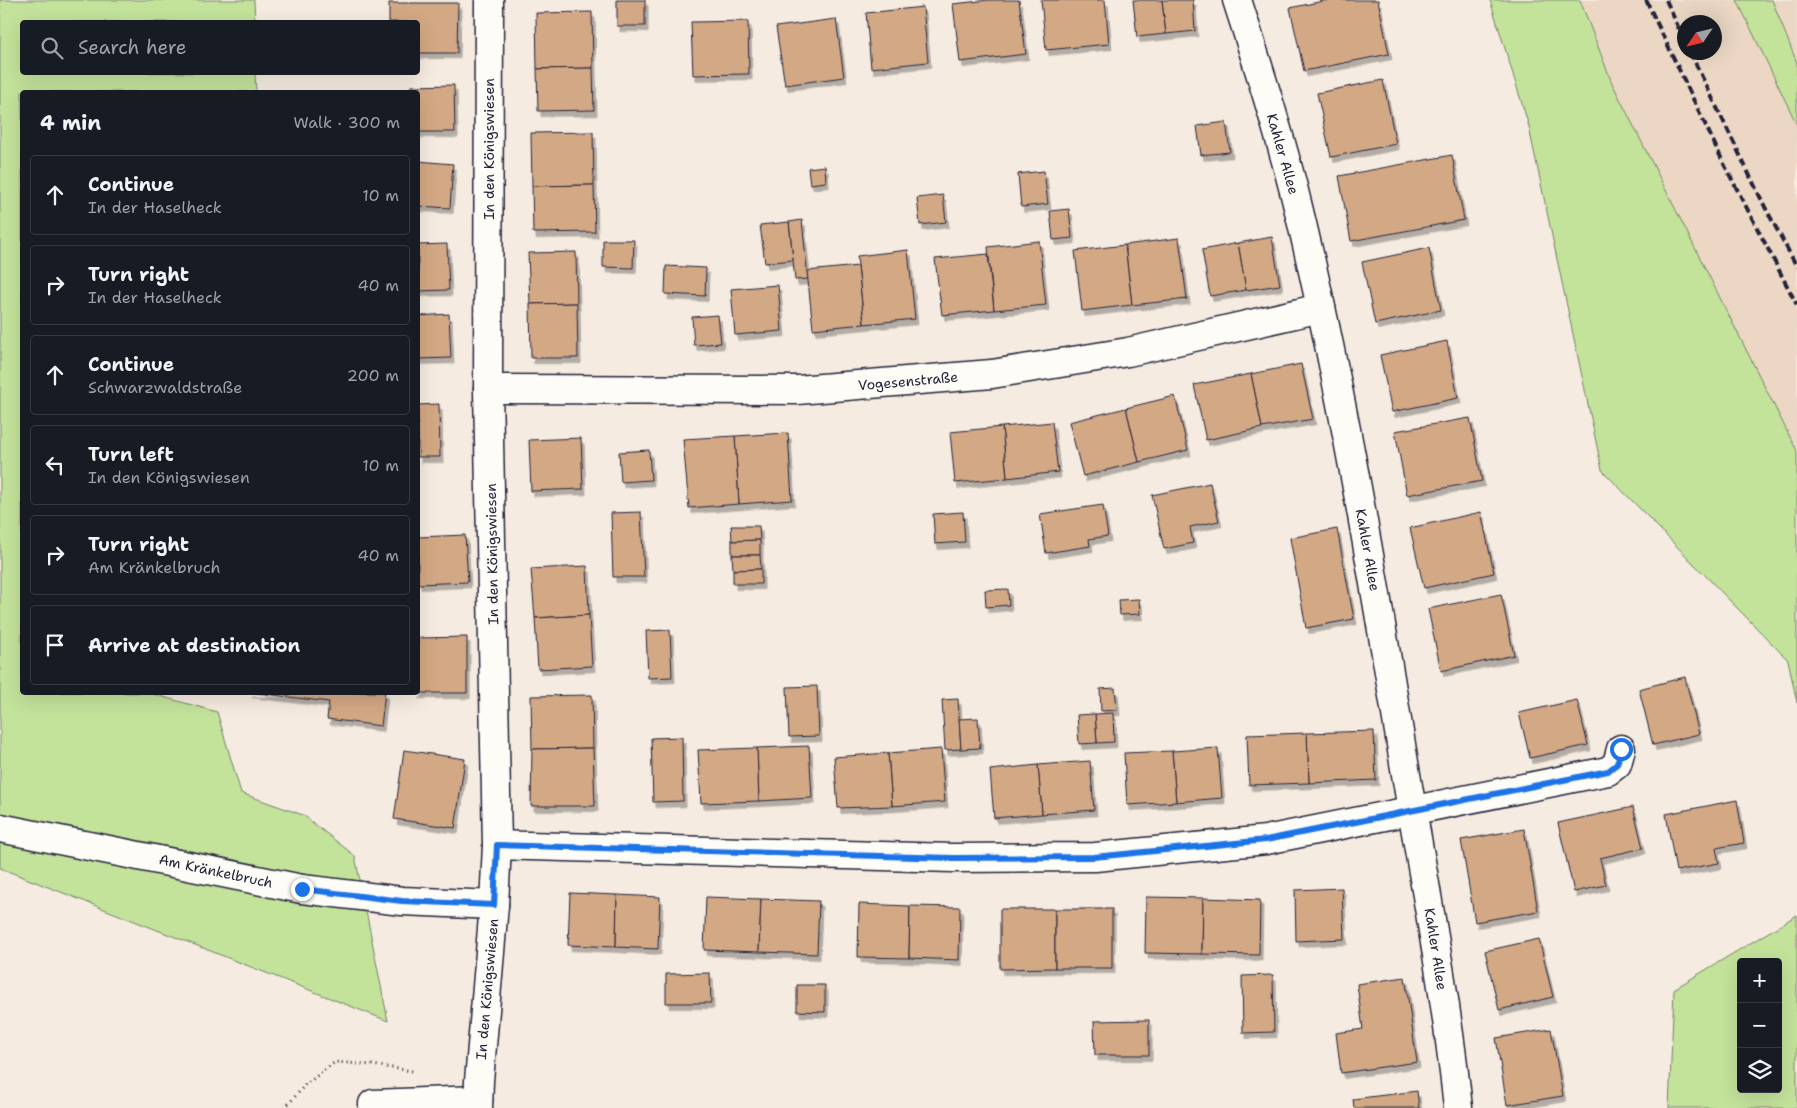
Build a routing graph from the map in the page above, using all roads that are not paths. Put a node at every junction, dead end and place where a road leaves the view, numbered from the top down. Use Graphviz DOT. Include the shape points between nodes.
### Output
graph roads {
  1 [pos="489,0"];
  2 [pos="1237,0"];
  3 [pos="1321,308"];
  4 [pos="488,389"];
  5 [pos="1621,749"];
  6 [pos="1412,811"];
  7 [pos="0,828"];
  8 [pos="497,845"];
  9 [pos="494,905"];
  10 [pos="478,1104"];
  11 [pos="372,1108"];
  12 [pos="1458,1108"];
  1 -- 4 [label="street, In den Königswiesen"];
  2 -- 3 [label="street, Kahler Allee" via="1297,205"];
  3 -- 4 [label="street, Vogesenstraße" via="1128,352 992,374 797,390"];
  3 -- 6 [label="street, Kahler Allee" via="1364,525"];
  4 -- 8 [label="street, In den Königswiesen"];
  5 -- 6 [label="street" via="1617,764 1608,771"];
  6 -- 8 [label="street" via="1266,840 1094,857 953,858"];
  6 -- 12 [label="street, Kahler Allee" via="1434,934"];
  7 -- 9 [label="street, Am Kränkelbruch" via="302,889 402,901"];
  8 -- 9 [label="street, In den Königswiesen"];
  9 -- 10 [label="street, In den Königswiesen"];
  10 -- 11 [label="street" via="373,1104"];
}
